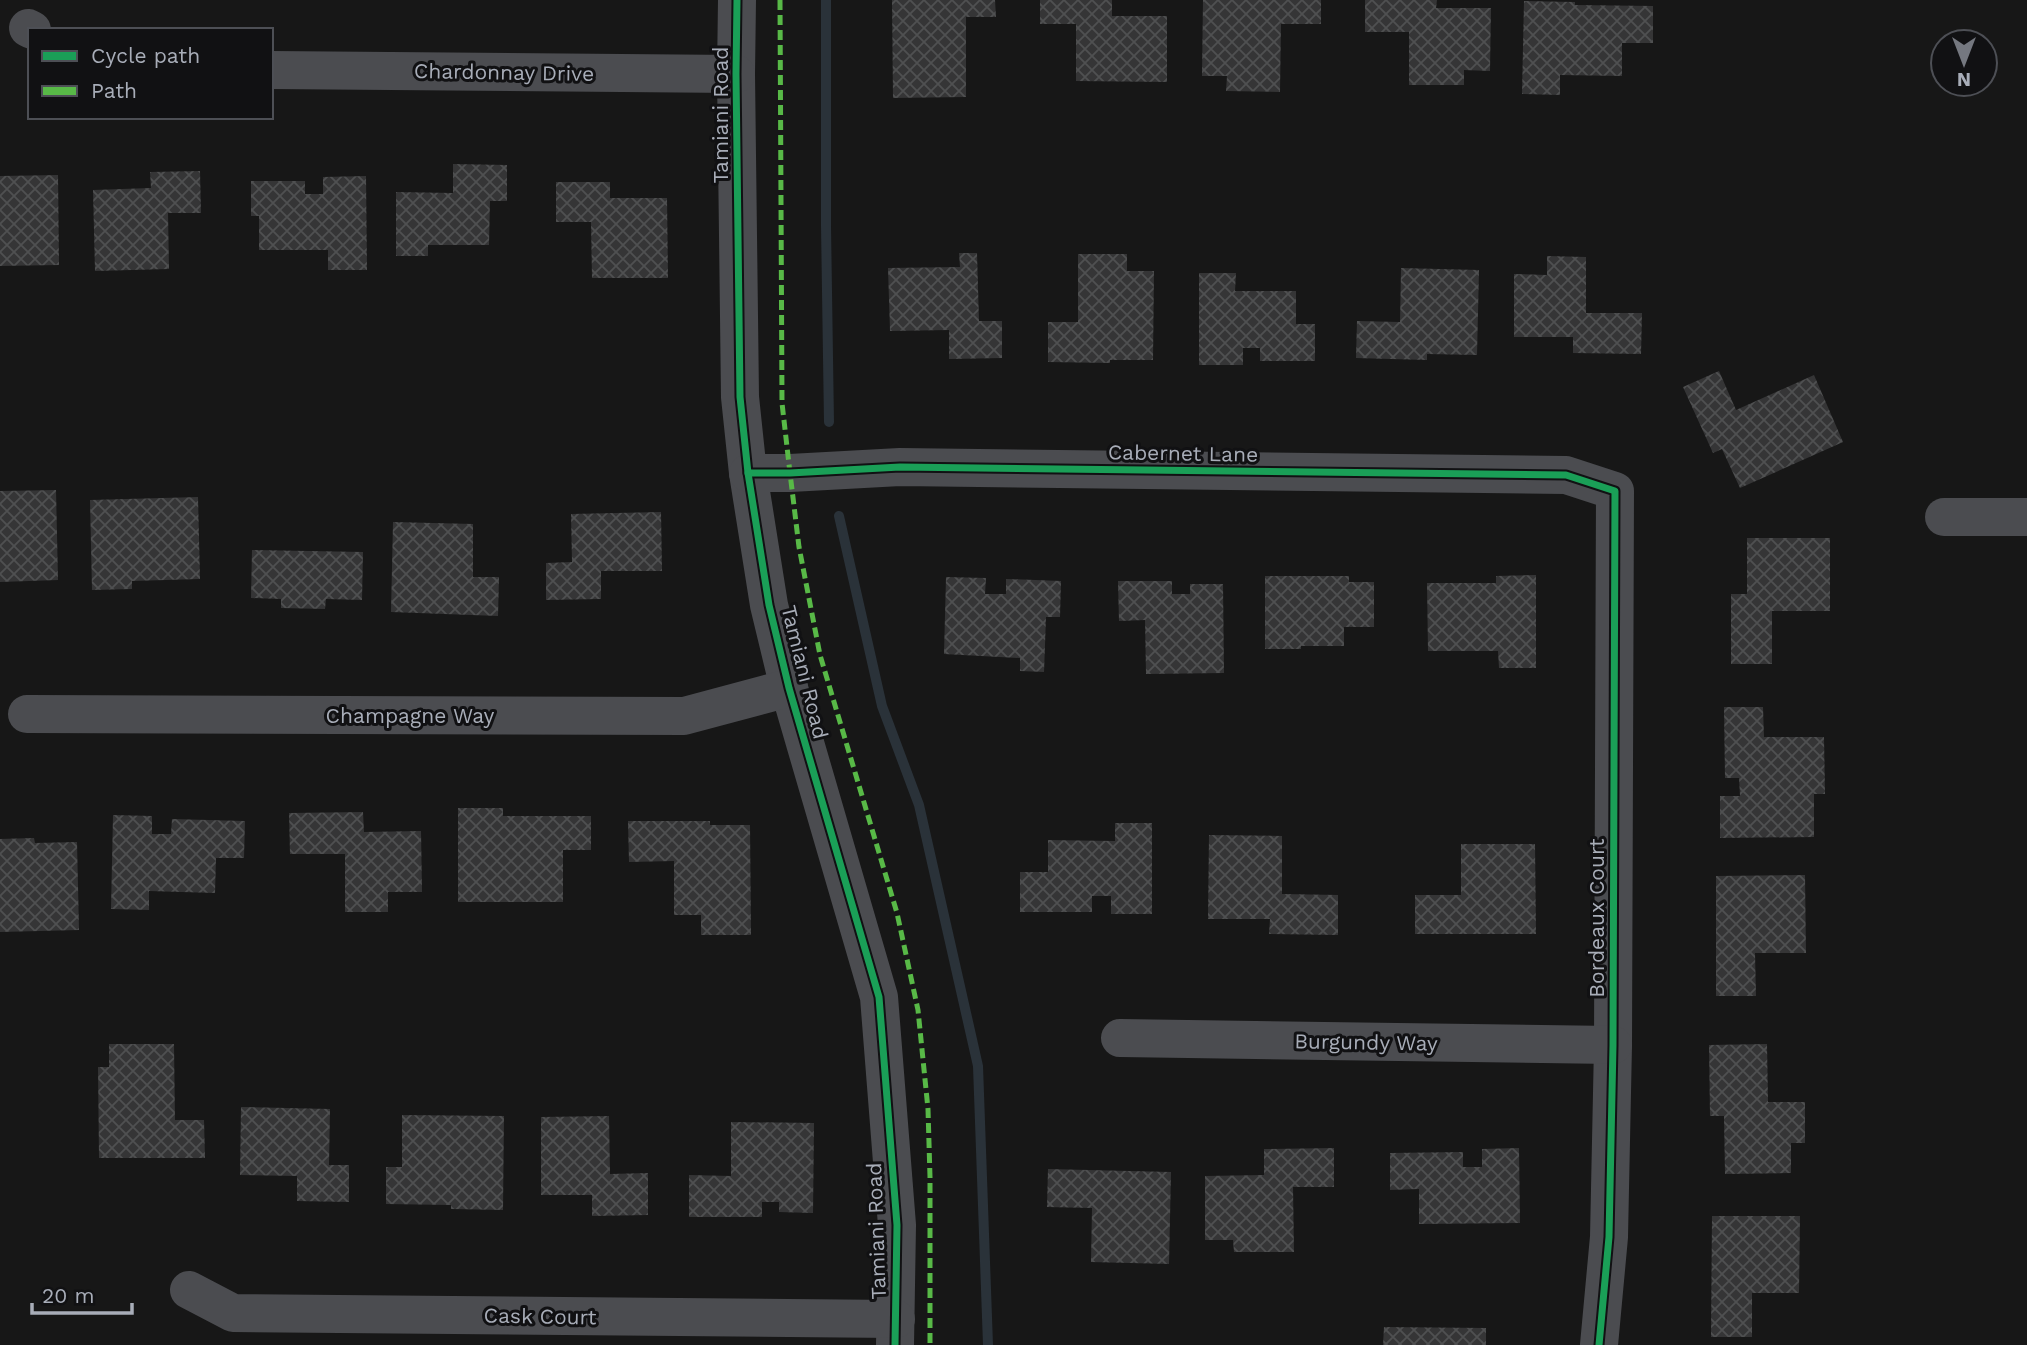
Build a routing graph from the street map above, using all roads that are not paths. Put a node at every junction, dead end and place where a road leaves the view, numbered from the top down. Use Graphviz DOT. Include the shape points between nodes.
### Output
graph roads {
  1 [pos="737,0"];
  2 [pos="273,70"];
  3 [pos="736,74"];
  4 [pos="747,473"];
  5 [pos="1615,491"];
  6 [pos="1944,517"];
  7 [pos="2027,517"];
  8 [pos="789,688"];
  9 [pos="27,714"];
  10 [pos="1120,1038"];
  11 [pos="1613,1045"];
  12 [pos="189,1290"];
  13 [pos="895,1332"];
  14 [pos="1599,1345"];
  1 -- 3 [label="street, Tamiani Road"];
  2 -- 3 [label="street, Chardonnay Drive"];
  3 -- 4 [label="street, Tamiani Road" via="740,397"];
  4 -- 5 [label="street, Cabernet Lane" via="900,467 1566,475"];
  4 -- 8 [label="street, Tamiani Road" via="769,605"];
  5 -- 11 [label="street, Bordeaux Court"];
  6 -- 7 [label="street"];
  8 -- 9 [label="street, Champagne Way" via="684,716"];
  8 -- 13 [label="street, Tamiani Road" via="879,998 897,1225"];
  10 -- 11 [label="street, Burgundy Way"];
  11 -- 14 [label="street, Bordeaux Court" via="1609,1237"];
  12 -- 13 [label="street, Cask Court" via="233,1312"];
}
